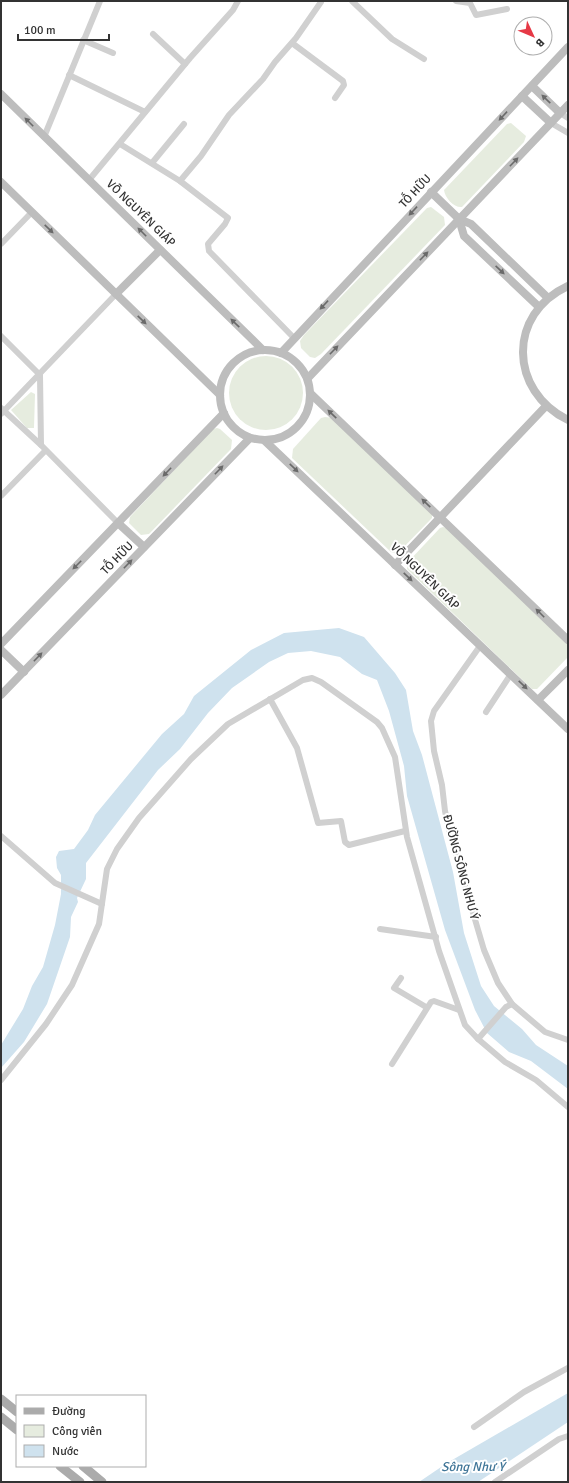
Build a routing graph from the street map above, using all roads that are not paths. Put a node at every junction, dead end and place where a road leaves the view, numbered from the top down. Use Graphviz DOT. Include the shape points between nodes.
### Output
graph roads {
  1 [pos="100,1"];
  2 [pos="238,1"];
  3 [pos="320,1"];
  4 [pos="352,1"];
  5 [pos="456,1"];
  6 [pos="507,9"];
  7 [pos="153,34"];
  8 [pos="83,40"];
  9 [pos="292,43"];
  10 [pos="568,48"];
  11 [pos="113,53"];
  12 [pos="424,59"];
  13 [pos="185,64"];
  14 [pos="69,75"];
  15 [pos="532,86"];
  16 [pos="1,94"];
  17 [pos="522,96"];
  18 [pos="335,98"];
  19 [pos="568,105"];
  20 [pos="145,112"];
  21 [pos="560,113"];
  22 [pos="568,118"];
  23 [pos="551,123"];
  24 [pos="184,124"];
  25 [pos="568,133"];
  26 [pos="44,137"];
  27 [pos="120,144"];
  28 [pos="152,163"];
  29 [pos="89,180"];
  30 [pos="180,181"];
  31 [pos="1,182"];
  32 [pos="431,192"];
  33 [pos="32,212"];
  34 [pos="459,219"];
  35 [pos="1,244"];
  36 [pos="494,247"];
  37 [pos="160,250"];
  38 [pos="485,256"];
  39 [pos="526,277"];
  40 [pos="517,286"];
  41 [pos="568,286"];
  42 [pos="116,294"];
  43 [pos="548,298"];
  44 [pos="539,307"];
  45 [pos="1,336"];
  46 [pos="294,338"];
  47 [pos="263,350"];
  48 [pos="280,353"];
  49 [pos="40,374"];
  50 [pos="308,378"];
  51 [pos="311,394"];
  52 [pos="220,395"];
  53 [pos="546,406"];
  54 [pos="2,411"];
  55 [pos="224,413"];
  56 [pos="568,420"];
  57 [pos="250,438"];
  58 [pos="265,441"];
  59 [pos="43,448"];
  60 [pos="1,496"];
  61 [pos="440,517"];
  62 [pos="118,523"];
  63 [pos="144,547"];
  64 [pos="395,564"];
  65 [pos="568,640"];
  66 [pos="1,644"];
  67 [pos="480,646"];
  68 [pos="1,650"];
  69 [pos="568,670"];
  70 [pos="24,672"];
  71 [pos="511,674"];
  72 [pos="1,695"];
  73 [pos="270,699"];
  74 [pos="538,700"];
  75 [pos="486,712"];
  76 [pos="568,729"];
  77 [pos="405,831"];
  78 [pos="1,836"];
  79 [pos="102,904"];
  80 [pos="380,929"];
  81 [pos="436,937"];
  82 [pos="401,978"];
  83 [pos="509,1006"];
  84 [pos="426,1007"];
  85 [pos="459,1010"];
  86 [pos="479,1036"];
  87 [pos="568,1040"];
  88 [pos="392,1064"];
  89 [pos="1,1080"];
  90 [pos="568,1107"];
  91 [pos="568,1368"];
  92 [pos="1,1399"];
  93 [pos="16,1411"];
  94 [pos="1,1417"];
  95 [pos="474,1427"];
  96 [pos="16,1429"];
  97 [pos="568,1437"];
  98 [pos="61,1467"];
  99 [pos="84,1467"];
  100 [pos="80,1482"];
  101 [pos="102,1482"];
  102 [pos="495,1482"];
  1 -- 8 [label="street"];
  2 -- 13 [label="street" via="234,10"];
  3 -- 9 [label="street"];
  4 -- 12 [label="street" via="392,39"];
  5 -- 6 [label="street" via="470,3 476,15"];
  7 -- 13 [label="street"];
  8 -- 11 [label="street"];
  8 -- 14 [label="street"];
  9 -- 18 [label="street" via="343,81 344,85"];
  9 -- 30 [label="street" via="229,115"];
  10 -- 15 [label="street, TỐ HỮU"];
  13 -- 20 [label="street"];
  14 -- 20 [label="street"];
  14 -- 26 [label="street"];
  15 -- 17 [label="street, TỐ HỮU"];
  21 -- 15 [label="street, one-way"];
  26 -- 16 [label="street, VÕ NGUYÊN GIÁP, one-way"];
  17 -- 23 [label="street"];
  17 -- 32 [label="street, TỐ HỮU, one-way"];
  19 -- 21 [label="street"];
  20 -- 27 [label="street"];
  21 -- 22 [label="street"];
  21 -- 23 [label="street"];
  23 -- 25 [label="street"];
  34 -- 23 [label="street, one-way"];
  24 -- 28 [label="street"];
  26 -- 29 [label="street, VÕ NGUYÊN GIÁP"];
  27 -- 28 [label="street"];
  27 -- 29 [label="street"];
  28 -- 30 [label="street"];
  37 -- 29 [label="street, VÕ NGUYÊN GIÁP, one-way"];
  30 -- 46 [label="street" via="228,218 208,244 209,252"];
  31 -- 33 [label="street"];
  32 -- 34 [label="street"];
  32 -- 46 [label="street, TỐ HỮU, one-way"];
  33 -- 35 [label="street"];
  33 -- 42 [label="street, one-way"];
  34 -- 36 [label="street" via="471,224"];
  34 -- 38 [label="street" via="464,236"];
  50 -- 34 [label="street, one-way"];
  36 -- 38 [label="street"];
  36 -- 39 [label="street"];
  37 -- 42 [label="street"];
  47 -- 37 [label="street, VÕ NGUYÊN GIÁP, one-way"];
  38 -- 40 [label="street, one-way"];
  39 -- 40 [label="street"];
  39 -- 43 [label="street"];
  40 -- 44 [label="street"];
  41 -- 43 [label="street"];
  42 -- 49 [label="street"];
  42 -- 52 [label="street, one-way"];
  43 -- 44 [label="street"];
  44 -- 53 [label="street" via="526,331 523,358 530,384"];
  45 -- 49 [label="street"];
  46 -- 48 [label="street, TỐ HỮU"];
  47 -- 48 [label="street"];
  47 -- 52 [label="street" via="246,354 233,364 223,378"];
  48 -- 50 [label="street" via="294,360"];
  49 -- 54 [label="street"];
  49 -- 59 [label="street"];
  50 -- 51 [label="street"];
  51 -- 58 [label="street" via="308,411 298,427 283,437"];
  61 -- 51 [label="street, one-way"];
  52 -- 55 [label="street"];
  53 -- 56 [label="street"];
  53 -- 61 [label="street"];
  54 -- 59 [label="street"];
  55 -- 57 [label="street" via="232,426"];
  55 -- 62 [label="street, TỐ HỮU, one-way"];
  57 -- 58 [label="street"];
  63 -- 57 [label="street, TỐ HỮU, one-way"];
  58 -- 64 [label="street, VÕ NGUYÊN GIÁP, one-way"];
  59 -- 60 [label="street"];
  59 -- 62 [label="street"];
  61 -- 64 [label="street"];
  65 -- 61 [label="street, one-way"];
  62 -- 63 [label="street"];
  62 -- 66 [label="street, TỐ HỮU, one-way"];
  70 -- 63 [label="street, TỐ HỮU, one-way"];
  64 -- 67 [label="street, VÕ NGUYÊN GIÁP, one-way"];
  67 -- 71 [label="street, VÕ NGUYÊN GIÁP"];
  67 -- 83 [label="street, ĐƯỜNG SÔNG NHƯ Ý" via="434,711 431,721 434,751 451,838 484,950"];
  68 -- 70 [label="street"];
  69 -- 74 [label="street"];
  70 -- 72 [label="street, TỐ HỮU"];
  71 -- 74 [label="street, VÕ NGUYÊN GIÁP, one-way"];
  71 -- 75 [label="street"];
  73 -- 77 [label="street" via="303,680 316,679 377,722 382,728 397,765"];
  73 -- 77 [label="street" via="297,748 318,823 341,821 345,842 349,845"];
  73 -- 79 [label="street" via="223,728 186,764 143,813 117,849 110,864"];
  74 -- 76 [label="street, VÕ NGUYÊN GIÁP"];
  77 -- 81 [label="street"];
  78 -- 79 [label="street" via="55,883"];
  79 -- 89 [label="street" via="95,937 72,985 46,1024"];
  80 -- 81 [label="street"];
  81 -- 85 [label="street"];
  82 -- 84 [label="street" via="394,988"];
  83 -- 86 [label="street"];
  83 -- 87 [label="street, ĐƯỜNG SÔNG NHƯ Ý" via="545,1032"];
  84 -- 85 [label="street" via="434,1001"];
  84 -- 88 [label="street"];
  85 -- 86 [label="street" via="465,1025"];
  86 -- 90 [label="street" via="505,1062 536,1080"];
  91 -- 95 [label="street" via="524,1392"];
  92 -- 93 [label="main road"];
  94 -- 96 [label="main road"];
  97 -- 102 [label="street" via="559,1439"];
  98 -- 100 [label="main road"];
  99 -- 101 [label="main road"];
}
